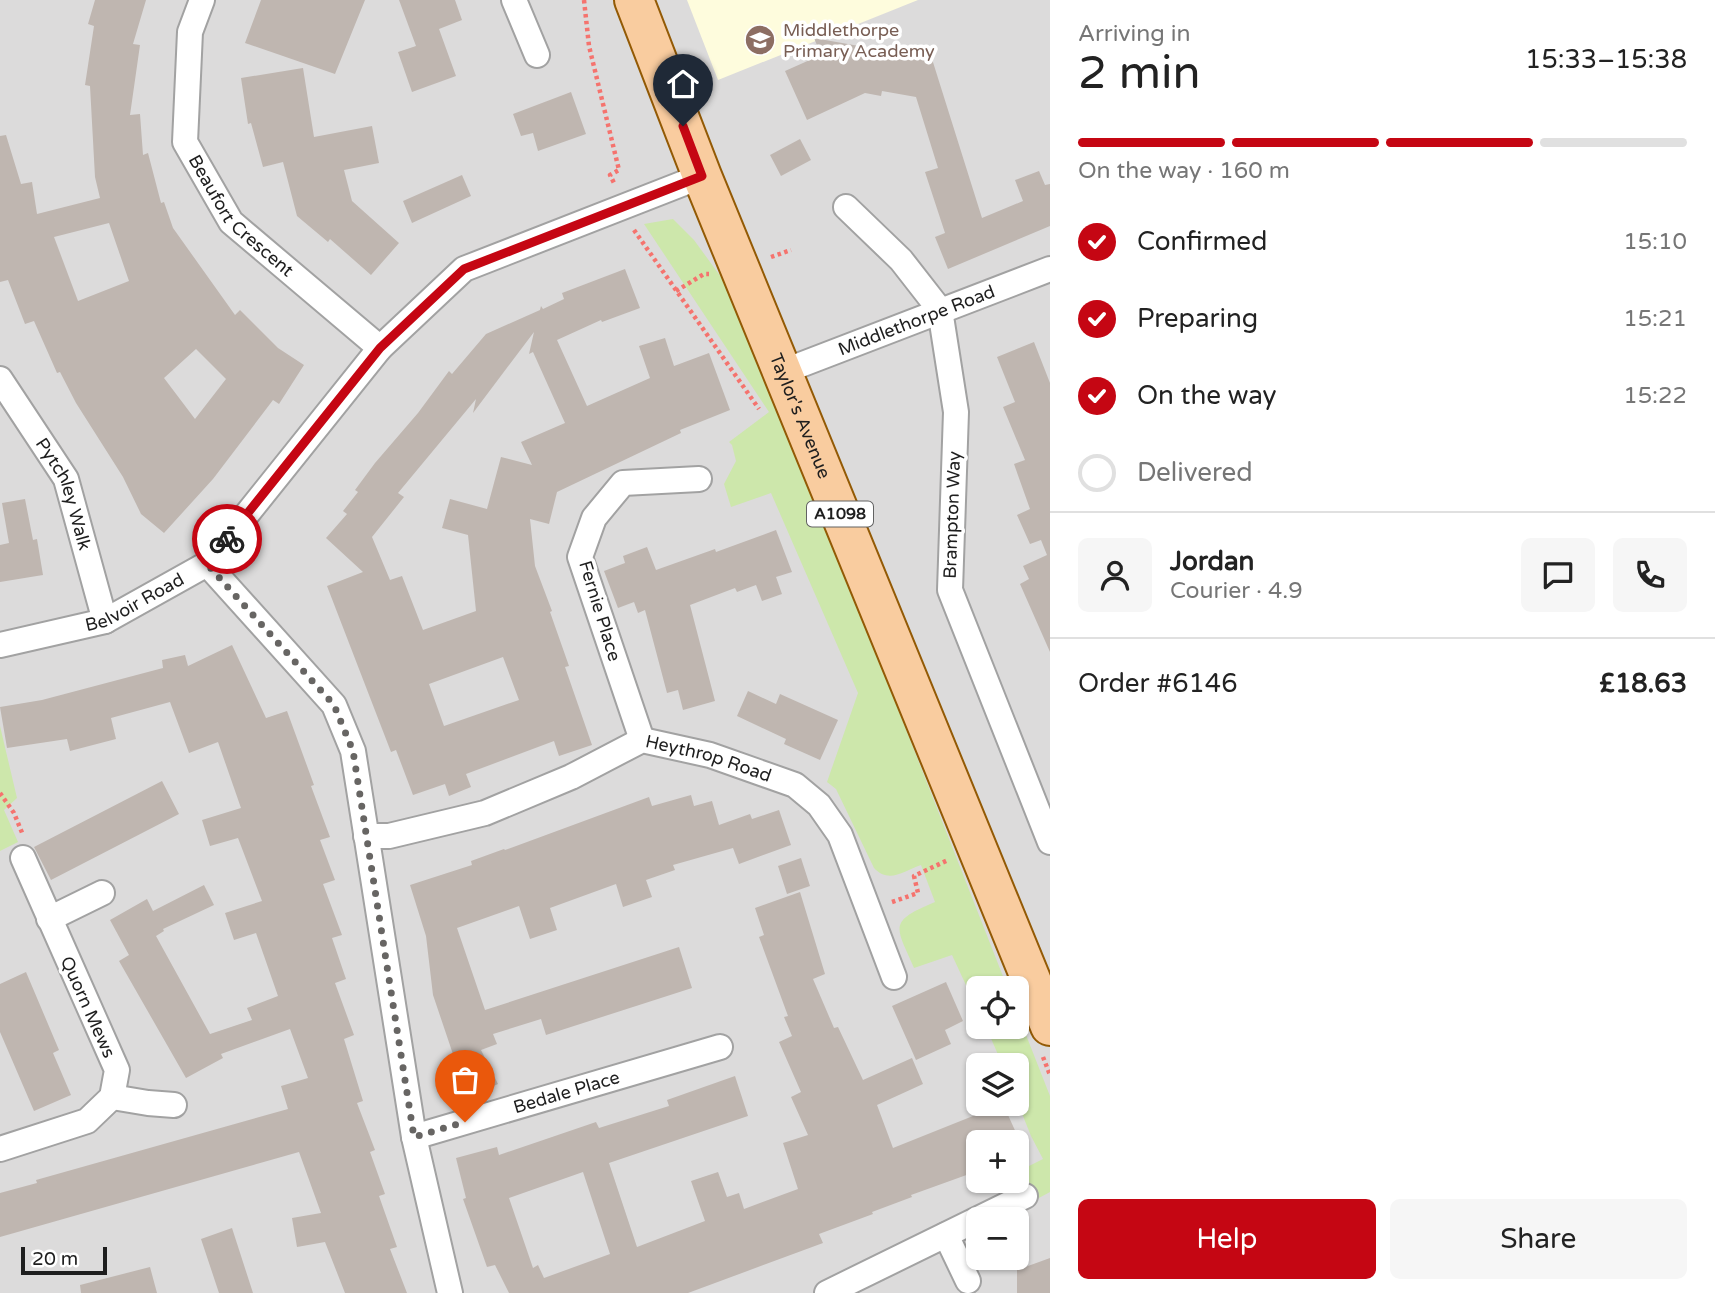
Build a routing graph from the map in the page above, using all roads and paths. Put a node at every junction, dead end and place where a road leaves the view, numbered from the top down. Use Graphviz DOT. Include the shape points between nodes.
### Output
graph roads {
  1 [pos="202,0"];
  2 [pos="514,0"];
  3 [pos="584,0"];
  4 [pos="634,0"];
  5 [pos="537,55"];
  6 [pos="702,176"];
  7 [pos="625,206"];
  8 [pos="846,207"];
  9 [pos="1050,269"];
  10 [pos="940,310"];
  11 [pos="380,348"];
  12 [pos="782,372"];
  13 [pos="0,379"];
  14 [pos="761,412"];
  15 [pos="699,479"];
  16 [pos="207,564"];
  17 [pos="105,621"];
  18 [pos="0,645"];
  19 [pos="642,740"];
  20 [pos="0,793"];
  21 [pos="366,836"];
  22 [pos="1050,842"];
  23 [pos="23,858"];
  24 [pos="949,859"];
  25 [pos="102,893"];
  26 [pos="870,910"];
  27 [pos="49,919"];
  28 [pos="894,977"];
  29 [pos="1050,1026"];
  30 [pos="720,1047"];
  31 [pos="111,1097"];
  32 [pos="174,1104"];
  33 [pos="414,1137"];
  34 [pos="0,1149"];
  35 [pos="1025,1196"];
  36 [pos="946,1235"];
  37 [pos="968,1281"];
  38 [pos="450,1293"];
  39 [pos="827,1293"];
  1 -- 11 [label="street, Beaufort Crescent" via="190,32 184,142 231,222"];
  2 -- 5 [label="street"];
  3 -- 7 [label="path" via="589,46 619,170 610,176"];
  4 -- 6 [label="main road, Taylor's Avenue / A1098"];
  6 -- 7 [label="street, Belvoir Road"];
  6 -- 12 [label="main road, Taylor's Avenue / A1098"];
  7 -- 11 [label="street, Belvoir Road" via="464,269"];
  7 -- 14 [label="path" via="634,231"];
  8 -- 10 [label="street, Brampton Way" via="901,260"];
  9 -- 10 [label="street, Middlethorpe Road"];
  10 -- 12 [label="street, Middlethorpe Road"];
  10 -- 22 [label="street, Brampton Way" via="956,412 950,590"];
  11 -- 16 [label="street, Belvoir Road"];
  12 -- 29 [label="main road, Taylor's Avenue / A1098"];
  13 -- 17 [label="street, Pytchley Walk" via="66,479"];
  15 -- 19 [label="street, Fernie Place" via="623,483 594,517 580,557"];
  16 -- 17 [label="street, Belvoir Road"];
  16 -- 21 [label="street" via="334,705 353,751"];
  17 -- 18 [label="street, Belvoir Road"];
  19 -- 21 [label="street, Heythrop Road" via="571,777 485,813 389,836"];
  19 -- 26 [label="street, Heythrop Road" via="710,755 794,785 820,805 840,835"];
  20 -- 23 [label="path" via="14,813 31,855"];
  21 -- 33 [label="street"];
  23 -- 27 [label="street, Quorn Mews"];
  24 -- 26 [label="path" via="914,876 918,893"];
  25 -- 27 [label="street"];
  26 -- 28 [label="street, Heythrop Road"];
  27 -- 31 [label="street, Quorn Mews" via="117,1070"];
  30 -- 33 [label="street, Bedale Place"];
  31 -- 32 [label="street"];
  31 -- 34 [label="street" via="87,1121"];
  33 -- 38 [label="street"];
  35 -- 36 [label="street"];
  36 -- 37 [label="street"];
  36 -- 39 [label="street"];
}
